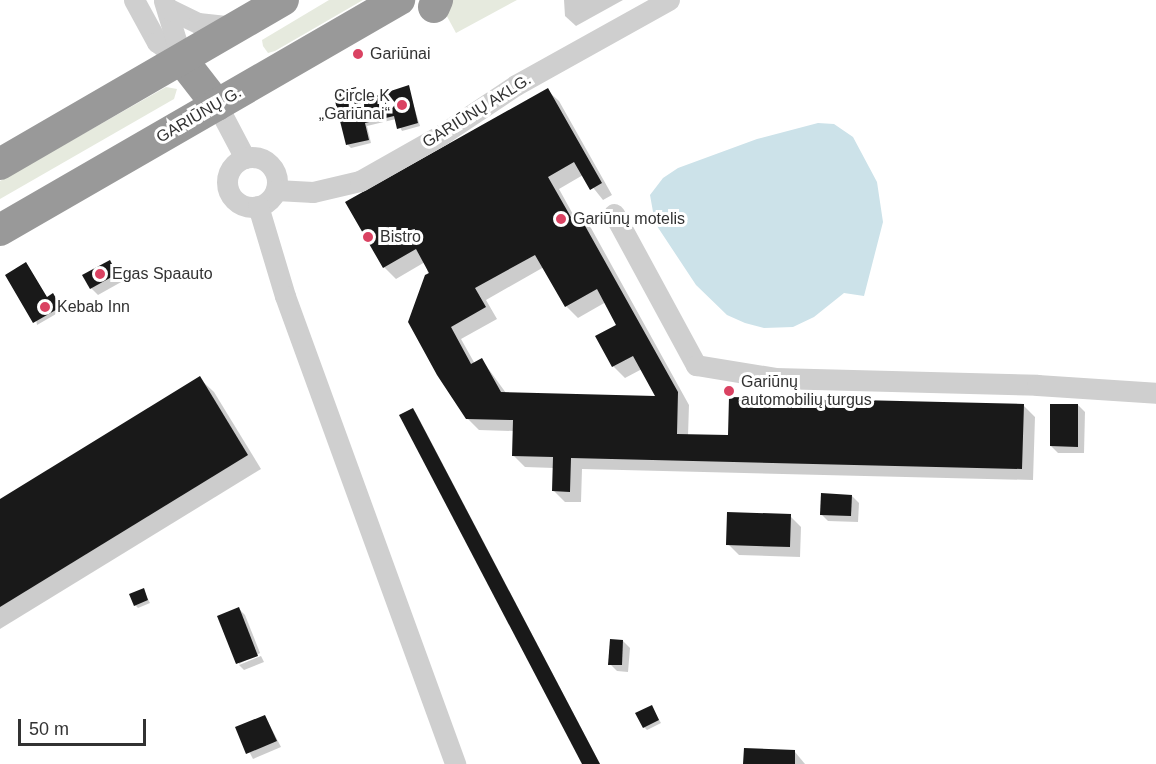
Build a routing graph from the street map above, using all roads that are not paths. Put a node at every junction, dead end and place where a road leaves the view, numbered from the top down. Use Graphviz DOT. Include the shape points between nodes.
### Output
graph roads {
  1 [pos="134,0"];
  2 [pos="283,0"];
  3 [pos="399,0"];
  4 [pos="669,0"];
  5 [pos="165,4"];
  6 [pos="237,27"];
  7 [pos="182,60"];
  8 [pos="217,105"];
  9 [pos="245,158"];
  10 [pos="0,164"];
  11 [pos="276,190"];
  12 [pos="258,206"];
  13 [pos="614,213"];
  14 [pos="0,230"];
  15 [pos="1156,393"];
  16 [pos="455,764"];
  1 -- 7 [label="street" via="157,42"];
  2 -- 6 [label="highway"];
  3 -- 8 [label="highway, GARIŪNŲ G."];
  4 -- 11 [label="street, GARIŪNŲ AKLG." via="516,86 360,181 313,192"];
  5 -- 6 [label="street" via="198,23"];
  5 -- 7 [label="street"];
  6 -- 7 [label="highway"];
  7 -- 8 [label="highway"];
  7 -- 10 [label="highway"];
  8 -- 9 [label="street"];
  8 -- 14 [label="highway, GARIŪNŲ G."];
  9 -- 11 [label="street" via="259,158 272,166"];
  9 -- 12 [label="street" via="228,173 227,187 235,201"];
  11 -- 12 [label="street"];
  12 -- 16 [label="street" via="285,297"];
  13 -- 15 [label="street" via="696,365 775,378"];
}
